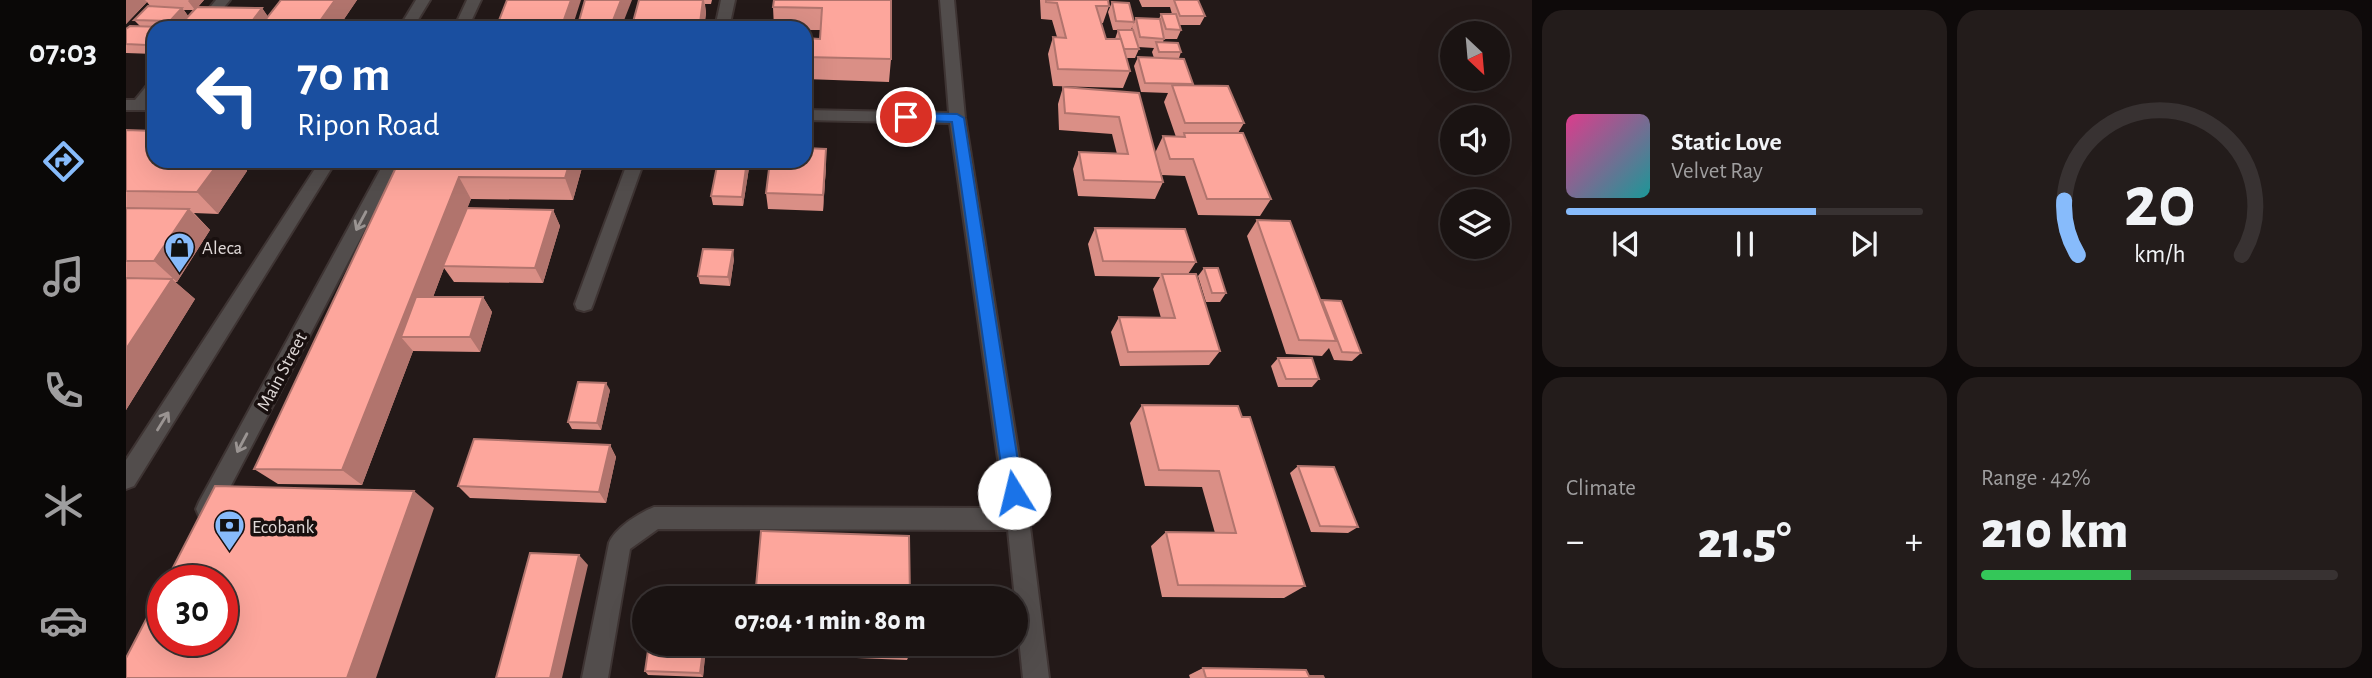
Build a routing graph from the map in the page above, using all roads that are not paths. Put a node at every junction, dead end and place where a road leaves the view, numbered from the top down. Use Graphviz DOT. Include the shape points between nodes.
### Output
graph roads {
  1 [pos="223,0"];
  2 [pos="423,0"];
  3 [pos="474,0"];
  4 [pos="728,0"];
  5 [pos="947,0"];
  6 [pos="206,21"];
  7 [pos="410,21"];
  8 [pos="464,21"];
  9 [pos="724,21"];
  10 [pos="812,116"];
  11 [pos="957,118"];
  12 [pos="324,168"];
  13 [pos="389,168"];
  14 [pos="633,168"];
  15 [pos="584,304"];
  16 [pos="126,479"];
  17 [pos="1018,519"];
  18 [pos="200,521"];
  19 [pos="595,678"];
  20 [pos="1036,678"];
  1 -- 6 [label="street"];
  2 -- 7 [label="street"];
  3 -- 8 [label="street"];
  4 -- 9 [label="street"];
  5 -- 11 [label="street"];
  10 -- 11 [label="street"];
  11 -- 17 [label="street"];
  16 -- 12 [label="street, one-way"];
  13 -- 18 [label="street, Main Street, one-way"];
  14 -- 15 [label="street"];
  17 -- 19 [label="street" via="654,518 620,542"];
  17 -- 20 [label="street"];
}
